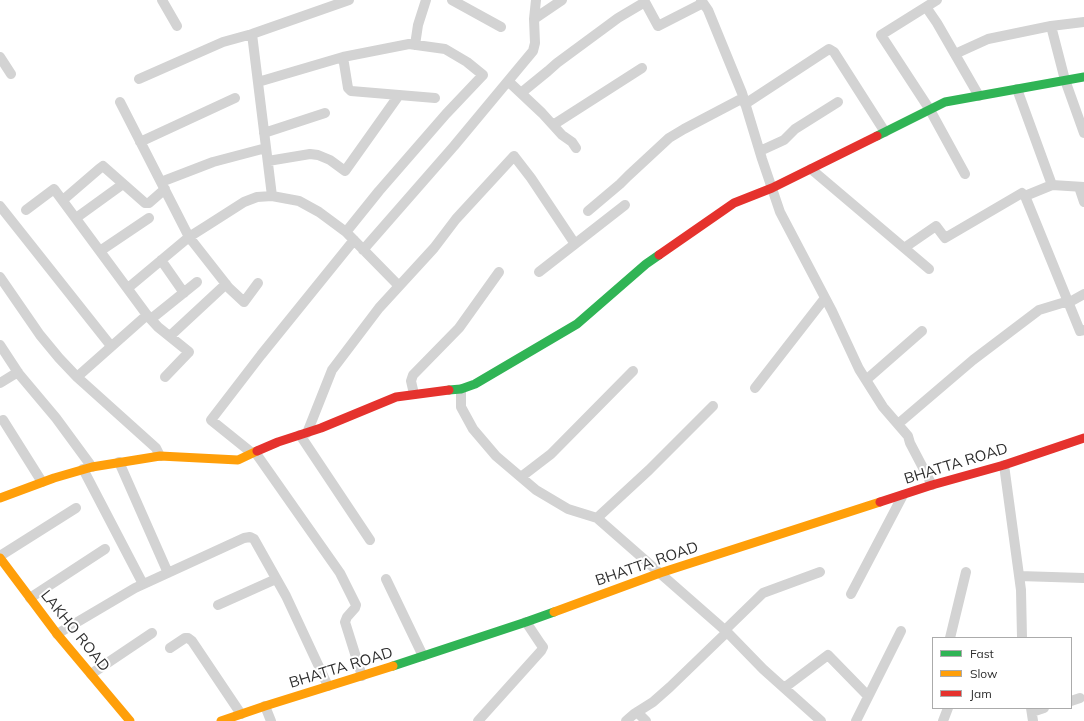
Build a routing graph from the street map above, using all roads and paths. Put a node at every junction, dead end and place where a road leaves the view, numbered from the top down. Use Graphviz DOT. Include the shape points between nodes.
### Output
graph roads {
  1 [pos="162,0"];
  2 [pos="349,0"];
  3 [pos="426,0"];
  4 [pos="452,0"];
  5 [pos="536,0"];
  6 [pos="562,0"];
  7 [pos="937,0"];
  8 [pos="702,2"];
  9 [pos="926,6"];
  10 [pos="534,19"];
  11 [pos="1084,22"];
  12 [pos="177,26"];
  13 [pos="1051,26"];
  14 [pos="501,27"];
  15 [pos="252,34"];
  16 [pos="415,45"];
  17 [pos="955,54"];
  18 [pos="0,57"];
  19 [pos="343,57"];
  20 [pos="642,68"];
  21 [pos="11,74"];
  22 [pos="1084,77"];
  23 [pos="139,79"];
  24 [pos="1065,80"];
  25 [pos="508,81"];
  26 [pos="258,82"];
  27 [pos="1017,88"];
  28 [pos="520,93"];
  29 [pos="399,95"];
  30 [pos="979,96"];
  31 [pos="235,98"];
  32 [pos="435,98"];
  33 [pos="744,101"];
  34 [pos="120,102"];
  35 [pos="838,102"];
  36 [pos="930,110"];
  37 [pos="325,113"];
  38 [pos="553,126"];
  39 [pos="885,132"];
  40 [pos="1084,132"];
  41 [pos="264,133"];
  42 [pos="140,142"];
  43 [pos="266,148"];
  44 [pos="576,148"];
  45 [pos="760,151"];
  46 [pos="268,161"];
  47 [pos="811,169"];
  48 [pos="965,174"];
  49 [pos="123,184"];
  50 [pos="1052,185"];
  51 [pos="163,186"];
  52 [pos="1081,187"];
  53 [pos="772,188"];
  54 [pos="272,196"];
  55 [pos="1025,196"];
  56 [pos="63,200"];
  57 [pos="1084,202"];
  58 [pos="625,205"];
  59 [pos="0,206"];
  60 [pos="26,210"];
  61 [pos="588,211"];
  62 [pos="76,218"];
  63 [pos="149,218"];
  64 [pos="346,232"];
  65 [pos="189,237"];
  66 [pos="354,240"];
  67 [pos="575,244"];
  68 [pos="904,248"];
  69 [pos="363,250"];
  70 [pos="100,251"];
  71 [pos="161,260"];
  72 [pos="929,269"];
  73 [pos="499,272"];
  74 [pos="539,272"];
  75 [pos="0,277"];
  76 [pos="197,282"];
  77 [pos="258,283"];
  78 [pos="226,284"];
  79 [pos="399,286"];
  80 [pos="128,288"];
  81 [pos="184,293"];
  82 [pos="1084,294"];
  83 [pos="826,298"];
  84 [pos="1068,304"];
  85 [pos="149,317"];
  86 [pos="1084,330"];
  87 [pos="922,331"];
  88 [pos="170,336"];
  89 [pos="0,345"];
  90 [pos="111,346"];
  91 [pos="633,371"];
  92 [pos="18,372"];
  93 [pos="76,377"];
  94 [pos="165,377"];
  95 [pos="866,380"];
  96 [pos="0,383"];
  97 [pos="755,388"];
  98 [pos="461,389"];
  99 [pos="414,394"];
  100 [pos="713,406"];
  101 [pos="3,420"];
  102 [pos="898,424"];
  103 [pos="304,434"];
  104 [pos="1084,438"];
  105 [pos="254,453"];
  106 [pos="160,456"];
  107 [pos="119,462"];
  108 [pos="1004,465"];
  109 [pos="87,468"];
  110 [pos="521,478"];
  111 [pos="42,482"];
  112 [pos="932,485"];
  113 [pos="903,495"];
  114 [pos="0,498"];
  115 [pos="76,508"];
  116 [pos="598,518"];
  117 [pos="370,540"];
  118 [pos="105,550"];
  119 [pos="0,557"];
  120 [pos="820,572"];
  121 [pos="966,572"];
  122 [pos="168,573"];
  123 [pos="660,573"];
  124 [pos="1019,576"];
  125 [pos="276,578"];
  126 [pos="1084,578"];
  127 [pos="386,579"];
  128 [pos="143,584"];
  129 [pos="850,594"];
  130 [pos="30,598"];
  131 [pos="218,605"];
  132 [pos="526,622"];
  133 [pos="726,631"];
  134 [pos="901,631"];
  135 [pos="152,633"];
  136 [pos="57,634"];
  137 [pos="950,637"];
  138 [pos="1022,637"];
  139 [pos="170,648"];
  140 [pos="423,656"];
  141 [pos="91,674"];
  142 [pos="362,676"];
  143 [pos="328,686"];
  144 [pos="784,688"];
  145 [pos="868,696"];
  146 [pos="265,706"];
  147 [pos="948,709"];
  148 [pos="1042,709"];
  149 [pos="637,712"];
  150 [pos="241,714"];
  151 [pos="1032,714"];
  152 [pos="130,721"];
  153 [pos="221,721"];
  154 [pos="271,721"];
  155 [pos="478,721"];
  156 [pos="626,721"];
  157 [pos="646,721"];
  158 [pos="821,721"];
  159 [pos="856,721"];
  160 [pos="943,721"];
  1 -- 12 [label="street"];
  2 -- 15 [label="street"];
  3 -- 16 [label="street"];
  4 -- 14 [label="street"];
  5 -- 10 [label="street"];
  6 -- 10 [label="street"];
  7 -- 9 [label="street"];
  8 -- 28 [label="street" via="658,26 645,2 618,18 556,63"];
  8 -- 33 [label="street" via="708,10"];
  9 -- 17 [label="street"];
  9 -- 36 [label="street" via="881,35"];
  10 -- 25 [label="street" via="533,51"];
  11 -- 13 [label="street"];
  13 -- 17 [label="street" via="988,39"];
  13 -- 24 [label="street"];
  15 -- 23 [label="street" via="223,42"];
  15 -- 26 [label="street"];
  16 -- 19 [label="street"];
  16 -- 64 [label="street" via="446,49 483,75 410,155"];
  17 -- 30 [label="street"];
  18 -- 21 [label="street"];
  19 -- 26 [label="street"];
  19 -- 29 [label="street" via="348,88 351,91"];
  20 -- 38 [label="street"];
  22 -- 24 [label="street"];
  24 -- 27 [label="street"];
  24 -- 40 [label="street"];
  25 -- 28 [label="street"];
  25 -- 69 [label="street"];
  26 -- 41 [label="street"];
  27 -- 30 [label="street"];
  27 -- 50 [label="street"];
  28 -- 38 [label="street"];
  29 -- 32 [label="street"];
  29 -- 46 [label="street" via="346,171 318,155"];
  30 -- 36 [label="street" via="945,102"];
  31 -- 42 [label="street"];
  33 -- 39 [label="street" via="829,49 834,52"];
  33 -- 45 [label="street"];
  33 -- 61 [label="street" via="669,138"];
  34 -- 42 [label="street"];
  35 -- 45 [label="street" via="795,129 784,140"];
  36 -- 39 [label="street"];
  36 -- 48 [label="street"];
  37 -- 41 [label="street"];
  38 -- 44 [label="street"];
  39 -- 47 [label="street"];
  41 -- 43 [label="street"];
  42 -- 51 [label="street"];
  43 -- 46 [label="street"];
  43 -- 51 [label="street" via="212,162"];
  45 -- 53 [label="street"];
  46 -- 54 [label="street"];
  47 -- 53 [label="street"];
  47 -- 68 [label="street"];
  49 -- 51 [label="street" via="145,203 149,203"];
  49 -- 56 [label="street" via="103,166"];
  49 -- 62 [label="street"];
  50 -- 52 [label="street"];
  50 -- 55 [label="street"];
  51 -- 65 [label="street"];
  52 -- 57 [label="street"];
  53 -- 83 [label="street" via="780,212"];
  53 -- 98 [label="street" via="734,203 646,264 578,324 475,384"];
  54 -- 64 [label="street" via="299,201"];
  54 -- 65 [label="street" via="257,197 244,202"];
  55 -- 68 [label="street" via="1022,193 945,238 936,226"];
  55 -- 84 [label="street"];
  56 -- 60 [label="street" via="54,189"];
  56 -- 62 [label="street"];
  58 -- 67 [label="street"];
  59 -- 90 [label="street"];
  62 -- 70 [label="street"];
  63 -- 70 [label="street"];
  64 -- 66 [label="street"];
  65 -- 71 [label="street"];
  65 -- 78 [label="street"];
  66 -- 69 [label="street"];
  66 -- 105 [label="street" via="211,420"];
  67 -- 74 [label="street"];
  67 -- 79 [label="street" via="514,156"];
  68 -- 72 [label="street"];
  69 -- 79 [label="street"];
  70 -- 80 [label="street"];
  71 -- 80 [label="street"];
  71 -- 81 [label="street"];
  73 -- 99 [label="street" via="459,328 413,375 411,381"];
  75 -- 93 [label="street" via="40,335"];
  76 -- 81 [label="street"];
  77 -- 78 [label="street" via="244,302"];
  78 -- 88 [label="street"];
  79 -- 103 [label="street" via="332,370"];
  80 -- 85 [label="street"];
  81 -- 85 [label="street"];
  82 -- 84 [label="street"];
  83 -- 95 [label="street"];
  83 -- 97 [label="street"];
  84 -- 86 [label="street" via="1080,331"];
  84 -- 102 [label="street" via="1062,303 1039,310"];
  85 -- 88 [label="street"];
  85 -- 90 [label="street"];
  87 -- 95 [label="street"];
  88 -- 94 [label="street" via="189,352"];
  89 -- 92 [label="street"];
  90 -- 93 [label="street"];
  91 -- 110 [label="street" via="551,454"];
  92 -- 96 [label="street"];
  92 -- 109 [label="street" via="56,418"];
  93 -- 106 [label="street" via="156,448"];
  95 -- 102 [label="street" via="883,407"];
  98 -- 99 [label="street"];
  98 -- 110 [label="street" via="461,407 473,429 496,456"];
  99 -- 103 [label="street" via="396,397"];
  100 -- 116 [label="street"];
  101 -- 111 [label="street"];
  102 -- 112 [label="street" via="908,436"];
  103 -- 105 [label="street"];
  103 -- 117 [label="street"];
  104 -- 108 [label="street, BHATTA ROAD"];
  105 -- 106 [label="street" via="238,460"];
  105 -- 142 [label="street" via="340,573 356,605 345,622"];
  106 -- 107 [label="street"];
  107 -- 109 [label="street"];
  107 -- 122 [label="street"];
  108 -- 112 [label="street, BHATTA ROAD"];
  108 -- 124 [label="street"];
  109 -- 111 [label="street"];
  109 -- 128 [label="street"];
  110 -- 116 [label="street" via="568,509"];
  111 -- 114 [label="street"];
  112 -- 113 [label="street, BHATTA ROAD"];
  113 -- 123 [label="street, BHATTA ROAD"];
  113 -- 129 [label="street"];
  115 -- 119 [label="street"];
  116 -- 123 [label="street"];
  118 -- 130 [label="street"];
  119 -- 130 [label="street, LAKHO ROAD"];
  120 -- 133 [label="street" via="763,594"];
  121 -- 137 [label="street"];
  122 -- 125 [label="street" via="250,537 254,539"];
  122 -- 128 [label="street"];
  123 -- 132 [label="street, BHATTA ROAD"];
  123 -- 133 [label="street"];
  124 -- 126 [label="street"];
  124 -- 138 [label="street"];
  125 -- 131 [label="street"];
  125 -- 143 [label="street"];
  127 -- 140 [label="street"];
  128 -- 136 [label="street"];
  130 -- 136 [label="street, LAKHO ROAD"];
  132 -- 140 [label="street, BHATTA ROAD"];
  132 -- 155 [label="street" via="540,643 541,651"];
  133 -- 144 [label="street"];
  133 -- 149 [label="street" via="670,687"];
  134 -- 145 [label="street"];
  135 -- 141 [label="street"];
  136 -- 141 [label="street, LAKHO ROAD"];
  139 -- 150 [label="street" via="185,638 192,641"];
  140 -- 142 [label="street, BHATTA ROAD"];
  141 -- 152 [label="street, LAKHO ROAD"];
  142 -- 143 [label="street, BHATTA ROAD"];
  143 -- 146 [label="street, BHATTA ROAD"];
  144 -- 145 [label="street" via="828,655"];
  144 -- 158 [label="street"];
  145 -- 159 [label="street"];
  146 -- 150 [label="street, BHATTA ROAD"];
  146 -- 154 [label="street"];
  147 -- 160 [label="street"];
  148 -- 151 [label="street"];
  149 -- 156 [label="street"];
  149 -- 157 [label="street"];
  150 -- 153 [label="street, BHATTA ROAD"];
}
